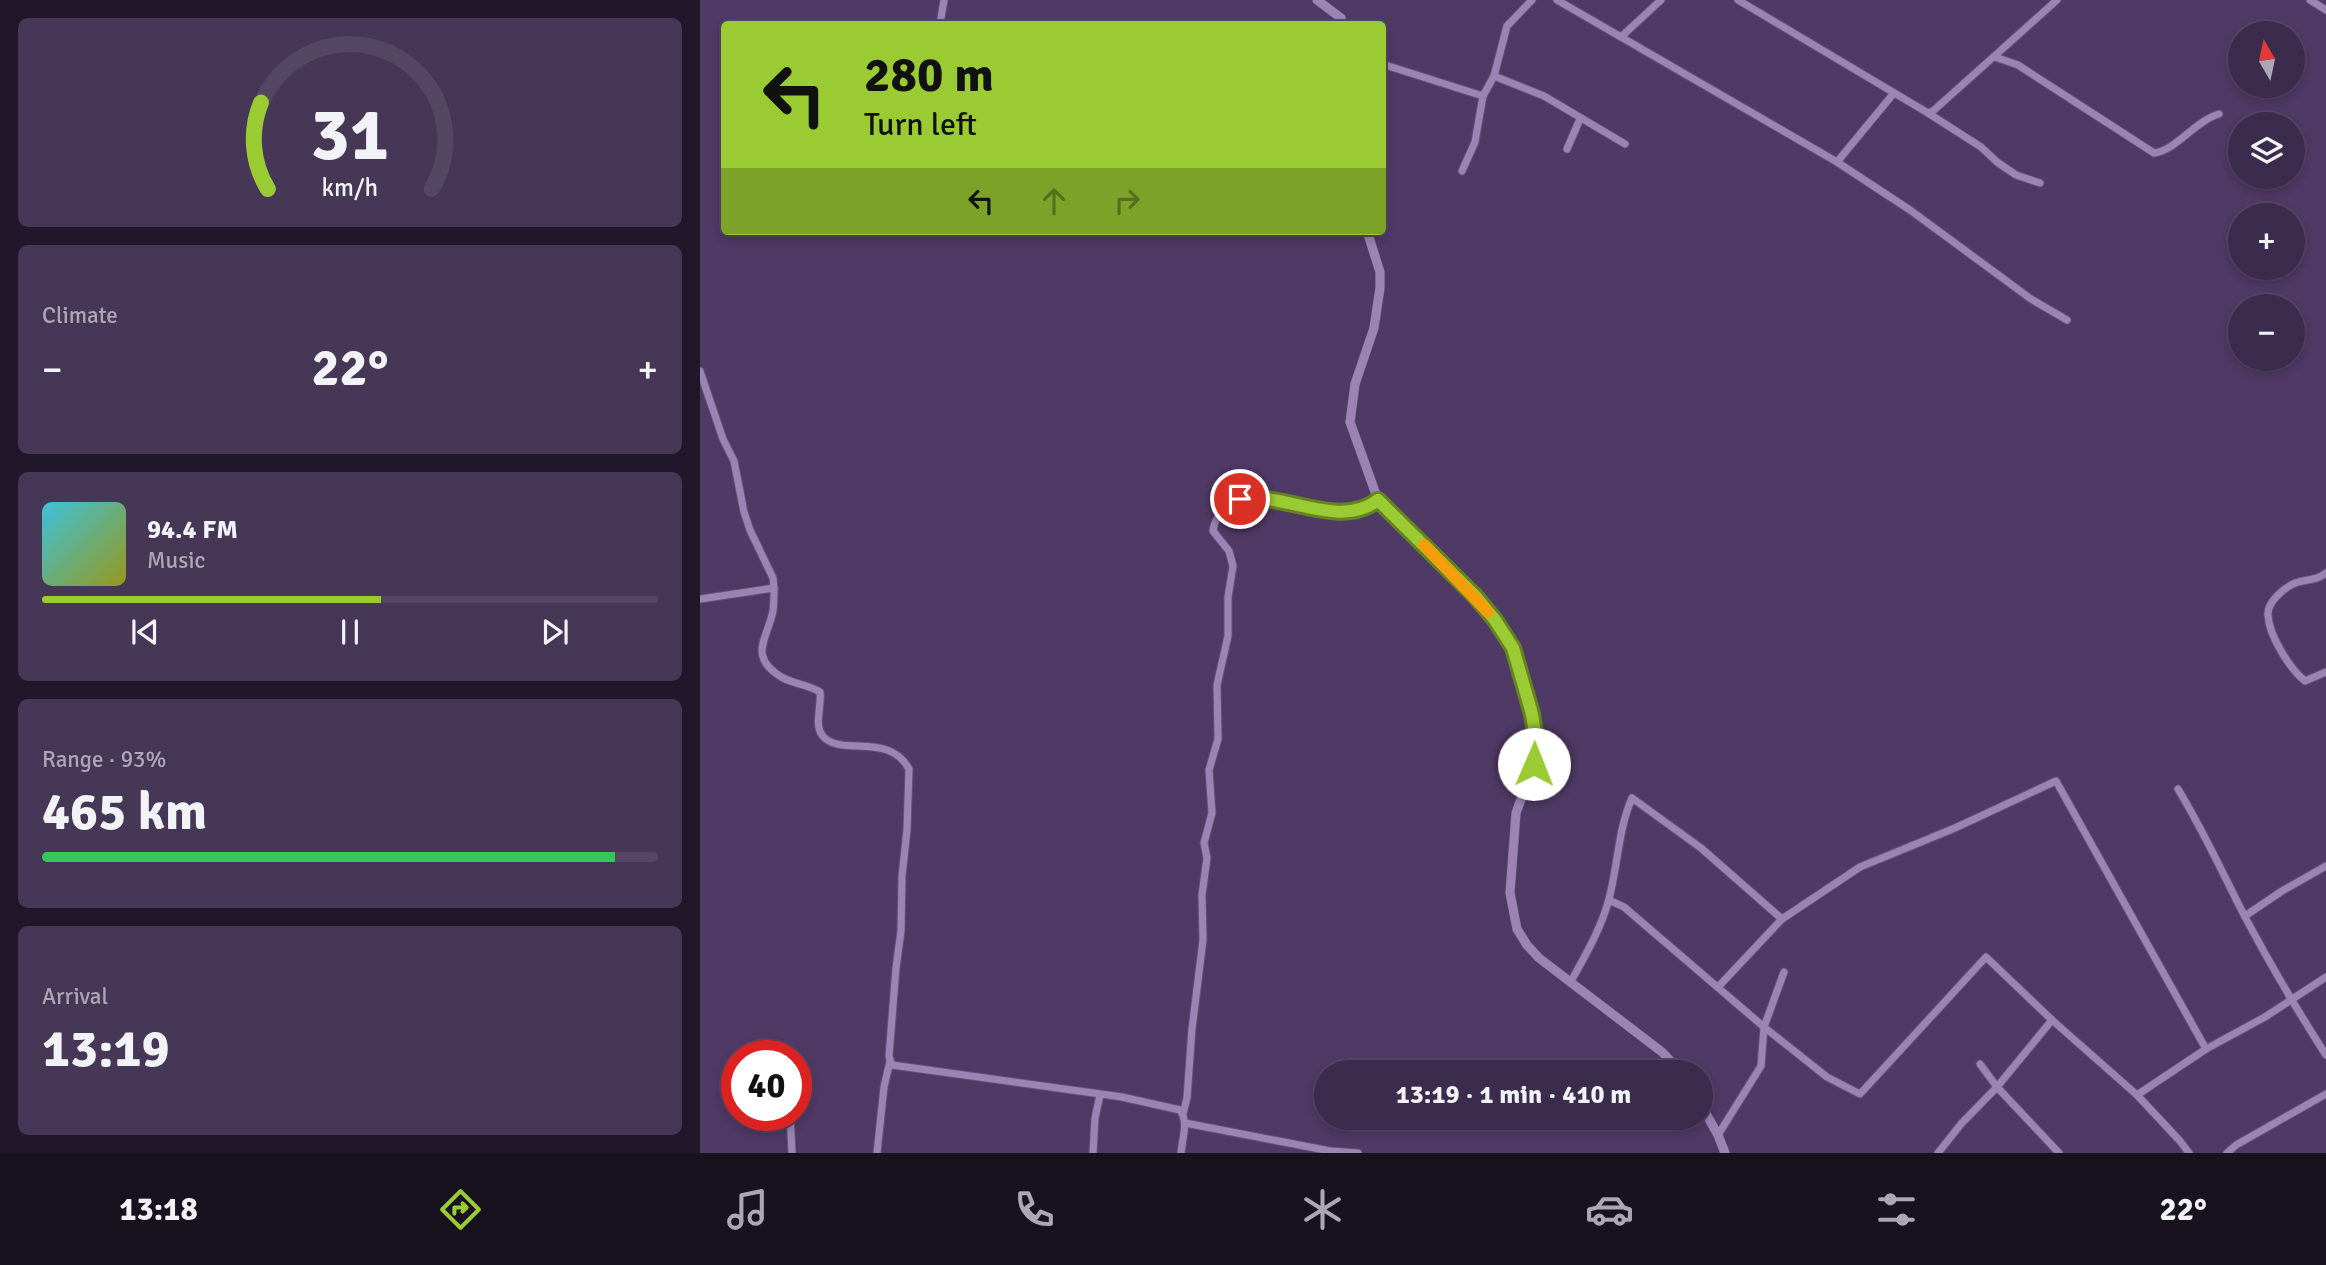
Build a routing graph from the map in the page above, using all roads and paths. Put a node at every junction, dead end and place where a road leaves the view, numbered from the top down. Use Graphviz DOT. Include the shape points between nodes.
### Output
graph roads {
  1 [pos="944,0"];
  2 [pos="1317,0"];
  3 [pos="1532,0"];
  4 [pos="1557,0"];
  5 [pos="1661,0"];
  6 [pos="1738,0"];
  7 [pos="2057,0"];
  8 [pos="2310,0"];
  9 [pos="2326,10"];
  10 [pos="940,21"];
  11 [pos="1342,21"];
  12 [pos="1621,37"];
  13 [pos="1994,57"];
  14 [pos="1386,65"];
  15 [pos="1494,76"];
  16 [pos="1894,93"];
  17 [pos="1483,96"];
  18 [pos="1928,113"];
  19 [pos="2219,114"];
  20 [pos="1580,119"];
  21 [pos="1625,144"];
  22 [pos="1567,149"];
  23 [pos="1837,162"];
  24 [pos="1462,171"];
  25 [pos="2040,183"];
  26 [pos="1368,235"];
  27 [pos="2067,320"];
  28 [pos="700,371"];
  29 [pos="1378,500"];
  30 [pos="2326,573"];
  31 [pos="774,588"];
  32 [pos="700,599"];
  33 [pos="2326,672"];
  34 [pos="2178,789"];
  35 [pos="2326,866"];
  36 [pos="1609,900"];
  37 [pos="2245,916"];
  38 [pos="1782,919"];
  39 [pos="1784,972"];
  40 [pos="2326,977"];
  41 [pos="1570,983"];
  42 [pos="1719,986"];
  43 [pos="2290,1000"];
  44 [pos="2052,1020"];
  45 [pos="1764,1027"];
  46 [pos="2206,1049"];
  47 [pos="2326,1055"];
  48 [pos="1670,1060"];
  49 [pos="890,1061"];
  50 [pos="1980,1064"];
  51 [pos="1997,1087"];
  52 [pos="2137,1094"];
  53 [pos="2326,1094"];
  54 [pos="1100,1095"];
  55 [pos="1183,1114"];
  56 [pos="1185,1123"];
  57 [pos="1713,1126"];
  58 [pos="791,1131"];
  59 [pos="1718,1135"];
  60 [pos="792,1153"];
  61 [pos="877,1153"];
  62 [pos="1093,1153"];
  63 [pos="1181,1153"];
  64 [pos="1358,1153"];
  65 [pos="1725,1153"];
  66 [pos="1938,1153"];
  67 [pos="2059,1153"];
  68 [pos="2189,1153"];
  69 [pos="2227,1153"];
  1 -- 10 [label="street"];
  2 -- 11 [label="street"];
  3 -- 15 [label="street" via="1507,26"];
  4 -- 12 [label="street"];
  5 -- 12 [label="street"];
  6 -- 16 [label="street"];
  7 -- 13 [label="street"];
  8 -- 9 [label="street"];
  12 -- 23 [label="street"];
  13 -- 18 [label="street"];
  13 -- 19 [label="street" via="2018,65 2154,153 2170,147 2205,118"];
  14 -- 17 [label="street"];
  15 -- 17 [label="street"];
  15 -- 20 [label="street" via="1544,96"];
  16 -- 18 [label="street"];
  16 -- 23 [label="street"];
  17 -- 24 [label="street" via="1475,142"];
  18 -- 25 [label="street" via="2016,175"];
  20 -- 21 [label="street"];
  20 -- 22 [label="street"];
  23 -- 27 [label="street"];
  26 -- 29 [label="street" via="1380,288 1350,422"];
  28 -- 31 [label="street" via="734,461 750,530 774,578"];
  29 -- 41 [label="street" via="1476,597 1513,648 1537,746 1516,813 1510,892 1517,929 1527,945"];
  29 -- 55 [label="street" via="1367,509 1340,513 1247,498 1232,503 1214,524 1213,531 1230,551 1233,566 1216,693 1218,738 1209,770 1212,813 1204,844 1203,949"];
  30 -- 33 [label="street" via="2318,580 2294,584 2271,601 2268,615 2293,672 2305,681"];
  31 -- 32 [label="street"];
  31 -- 49 [label="street" via="773,611 761,651 769,667 820,692 822,735 832,742 888,749 905,760 909,769"];
  34 -- 37 [label="street"];
  35 -- 37 [label="street"];
  36 -- 38 [label="street" via="1623,819 1632,798 1701,848"];
  36 -- 41 [label="street" via="1595,939"];
  36 -- 42 [label="street" via="1624,907"];
  37 -- 43 [label="street"];
  38 -- 42 [label="street"];
  38 -- 46 [label="street" via="1860,867 2056,781"];
  39 -- 45 [label="street"];
  40 -- 43 [label="street"];
  41 -- 48 [label="street"];
  42 -- 45 [label="street"];
  43 -- 46 [label="street"];
  43 -- 47 [label="street"];
  44 -- 45 [label="street" via="1986,957 1860,1094 1827,1077"];
  44 -- 51 [label="street"];
  44 -- 52 [label="street"];
  45 -- 59 [label="street" via="1761,1066"];
  46 -- 52 [label="street"];
  49 -- 54 [label="street" via="896,1067"];
  49 -- 61 [label="street"];
  50 -- 51 [label="street"];
  51 -- 66 [label="street"];
  51 -- 67 [label="street"];
  52 -- 68 [label="street"];
  53 -- 69 [label="street"];
  54 -- 55 [label="street"];
  54 -- 62 [label="street"];
  55 -- 56 [label="street"];
  56 -- 63 [label="street"];
  56 -- 64 [label="street"];
  57 -- 59 [label="street"];
  58 -- 60 [label="street"];
  59 -- 65 [label="street"];
}
